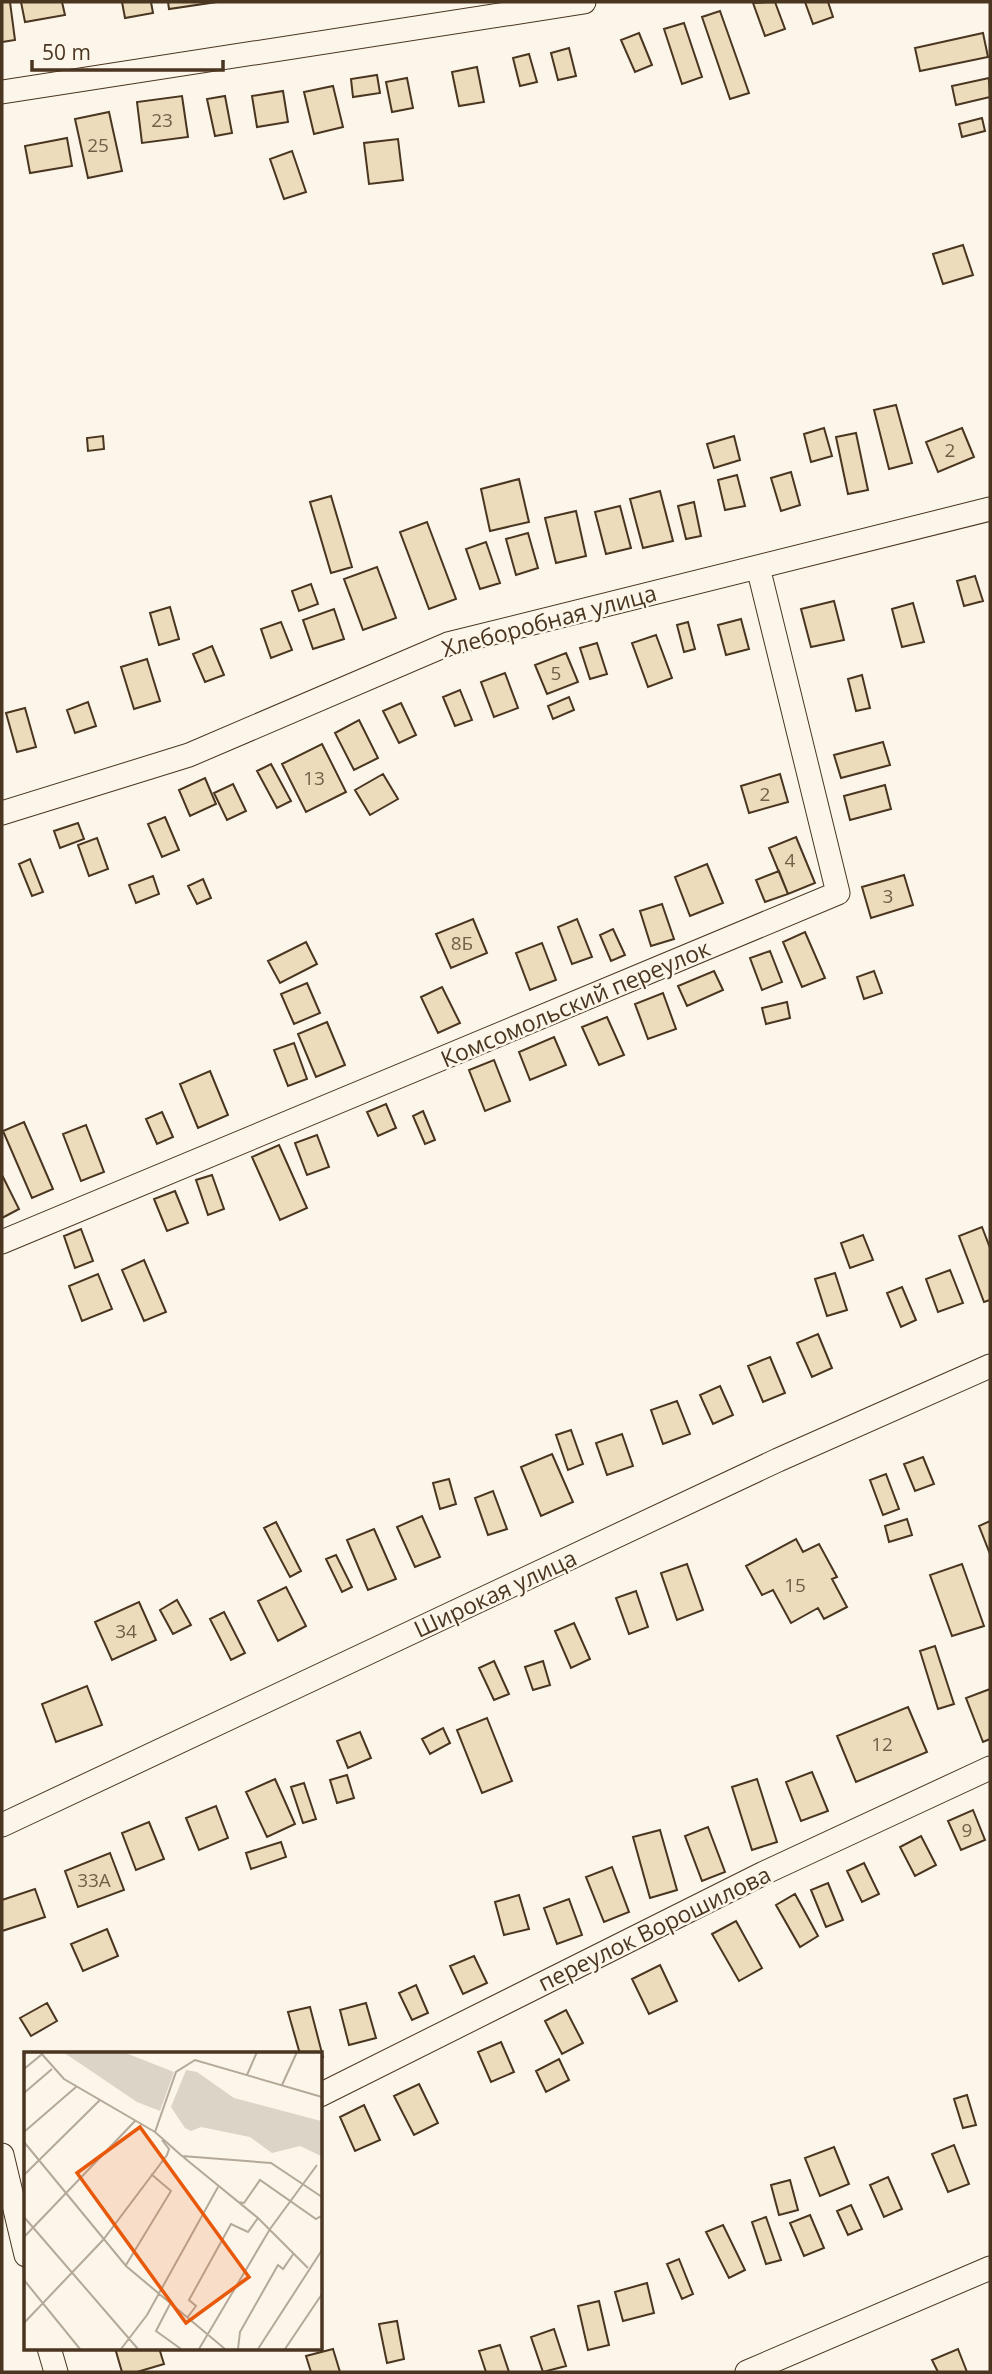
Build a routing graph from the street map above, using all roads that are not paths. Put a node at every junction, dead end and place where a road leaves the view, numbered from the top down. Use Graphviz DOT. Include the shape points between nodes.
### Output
graph roads {
  1 [pos="584,2"];
  2 [pos="2,92"];
  3 [pos="990,509"];
  4 [pos="758,567"];
  5 [pos="2,813"];
  6 [pos="2,1242"];
  7 [pos="990,1366"];
  8 [pos="990,1768"];
  9 [pos="2,1825"];
  10 [pos="322,2094"];
  11 [pos="2,2155"];
  12 [pos="24,2247"];
  13 [pos="990,2268"];
  14 [pos="50,2350"];
  15 [pos="56,2372"];
  16 [pos="747,2372"];
  1 -- 2 [label="street"];
  3 -- 4 [label="street, Хлеборобная улица"];
  4 -- 5 [label="street, Хлеборобная улица" via="448,644 189,755"];
  4 -- 6 [label="street, Комсомольский переулок" via="838,893"];
  7 -- 9 [label="street, Широкая улица" via="778,1460"];
  8 -- 10 [label="street, переулок Ворошилова" via="764,1873"];
  11 -- 12 [label="street"];
  13 -- 16 [label="street"];
  14 -- 15 [label="street"];
}
